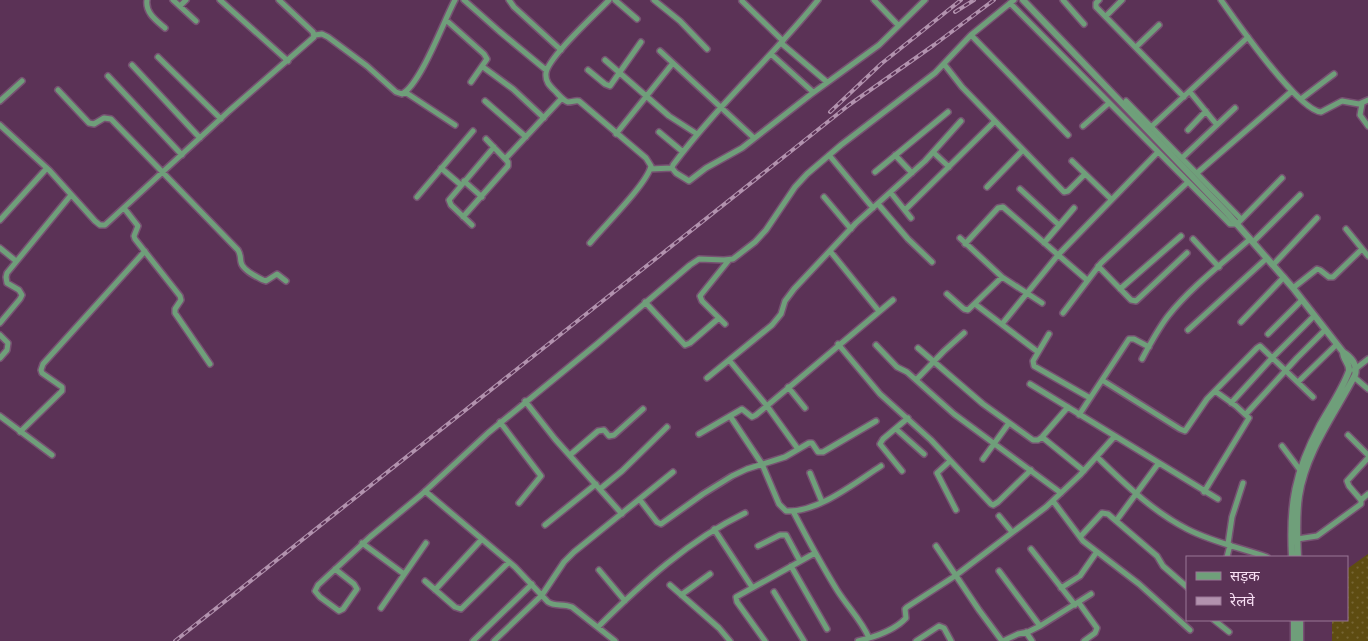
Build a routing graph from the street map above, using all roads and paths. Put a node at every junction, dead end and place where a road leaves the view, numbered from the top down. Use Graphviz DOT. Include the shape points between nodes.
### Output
graph roads {
  1 [pos="147,0"];
  2 [pos="172,0"];
  3 [pos="186,0"];
  4 [pos="220,0"];
  5 [pos="280,0"];
  6 [pos="456,0"];
  7 [pos="464,0"];
  8 [pos="510,0"];
  9 [pos="610,0"];
  10 [pos="615,0"];
  11 [pos="654,0"];
  12 [pos="818,0"];
  13 [pos="874,0"];
  14 [pos="925,0"];
  15 [pos="1022,0"];
  16 [pos="1063,0"];
  17 [pos="1099,0"];
  18 [pos="1122,0"];
  19 [pos="1221,0"];
  20 [pos="742,1"];
  21 [pos="1012,2"];
  22 [pos="180,6"];
  23 [pos="1106,16"];
  24 [pos="637,19"];
  25 [pos="446,20"];
  26 [pos="196,21"];
  27 [pos="1084,24"];
  28 [pos="898,25"];
  29 [pos="1159,25"];
  30 [pos="165,28"];
  31 [pos="315,35"];
  32 [pos="971,35"];
  33 [pos="1248,37"];
  34 [pos="641,42"];
  35 [pos="782,42"];
  36 [pos="1136,48"];
  37 [pos="707,49"];
  38 [pos="561,50"];
  39 [pos="660,51"];
  40 [pos="770,54"];
  41 [pos="158,57"];
  42 [pos="605,60"];
  43 [pos="288,61"];
  44 [pos="673,63"];
  45 [pos="944,64"];
  46 [pos="132,65"];
  47 [pos="483,66"];
  48 [pos="546,70"];
  49 [pos="588,70"];
  50 [pos="619,73"];
  51 [pos="1334,74"];
  52 [pos="108,76"];
  53 [pos="22,81"];
  54 [pos="471,82"];
  55 [pos="827,82"];
  56 [pos="58,90"];
  57 [pos="1292,91"];
  58 [pos="405,92"];
  59 [pos="813,92"];
  60 [pos="1190,92"];
  61 [pos="646,96"];
  62 [pos="1184,97"];
  63 [pos="562,98"];
  64 [pos="1301,99"];
  65 [pos="1126,100"];
  66 [pos="1368,100"];
  67 [pos="0,101"];
  68 [pos="485,101"];
  69 [pos="1109,103"];
  70 [pos="1362,104"];
  71 [pos="721,107"];
  72 [pos="1235,108"];
  73 [pos="1206,111"];
  74 [pos="948,112"];
  75 [pos="544,118"];
  76 [pos="221,119"];
  77 [pos="995,120"];
  78 [pos="961,121"];
  79 [pos="0,124"];
  80 [pos="454,125"];
  81 [pos="1217,125"];
  82 [pos="1083,126"];
  83 [pos="1152,126"];
  84 [pos="1368,126"];
  85 [pos="1188,130"];
  86 [pos="473,131"];
  87 [pos="659,132"];
  88 [pos="616,134"];
  89 [pos="697,134"];
  90 [pos="1068,136"];
  91 [pos="526,137"];
  92 [pos="200,138"];
  93 [pos="754,138"];
  94 [pos="486,139"];
  95 [pos="494,147"];
  96 [pos="1023,150"];
  97 [pos="683,152"];
  98 [pos="933,152"];
  99 [pos="1158,152"];
  100 [pos="182,155"];
  101 [pos="829,155"];
  102 [pos="895,155"];
  103 [pos="1182,158"];
  104 [pos="505,159"];
  105 [pos="1072,161"];
  106 [pos="949,167"];
  107 [pos="47,168"];
  108 [pos="441,168"];
  109 [pos="672,168"];
  110 [pos="650,169"];
  111 [pos="875,172"];
  112 [pos="163,173"];
  113 [pos="912,173"];
  114 [pos="1197,173"];
  115 [pos="1085,174"];
  116 [pos="1282,178"];
  117 [pos="1188,182"];
  118 [pos="463,183"];
  119 [pos="987,187"];
  120 [pos="1020,189"];
  121 [pos="891,193"];
  122 [pos="71,195"];
  123 [pos="1300,195"];
  124 [pos="417,197"];
  125 [pos="482,197"];
  126 [pos="824,197"];
  127 [pos="1111,200"];
  128 [pos="878,204"];
  129 [pos="124,208"];
  130 [pos="874,208"];
  131 [pos="1074,208"];
  132 [pos="905,210"];
  133 [pos="463,217"];
  134 [pos="911,218"];
  135 [pos="1317,218"];
  136 [pos="0,220"];
  137 [pos="1239,221"];
  138 [pos="472,225"];
  139 [pos="1059,225"];
  140 [pos="851,229"];
  141 [pos="1346,229"];
  142 [pos="1182,236"];
  143 [pos="960,238"];
  144 [pos="1193,239"];
  145 [pos="1252,241"];
  146 [pos="590,243"];
  147 [pos="1044,243"];
  148 [pos="965,244"];
  149 [pos="0,248"];
  150 [pos="1362,249"];
  151 [pos="145,251"];
  152 [pos="830,252"];
  153 [pos="1187,253"];
  154 [pos="1058,255"];
  155 [pos="1368,256"];
  156 [pos="1267,258"];
  157 [pos="729,260"];
  158 [pos="16,261"];
  159 [pos="932,262"];
  160 [pos="1273,265"];
  161 [pos="1098,266"];
  162 [pos="1218,267"];
  163 [pos="1002,277"];
  164 [pos="1284,277"];
  165 [pos="1087,280"];
  166 [pos="286,281"];
  167 [pos="1293,288"];
  168 [pos="1120,289"];
  169 [pos="1026,292"];
  170 [pos="947,294"];
  171 [pos="893,300"];
  172 [pos="1302,300"];
  173 [pos="645,302"];
  174 [pos="1042,303"];
  175 [pos="975,304"];
  176 [pos="878,310"];
  177 [pos="1063,313"];
  178 [pos="1314,316"];
  179 [pos="719,318"];
  180 [pos="1241,322"];
  181 [pos="0,323"];
  182 [pos="725,324"];
  183 [pos="1002,324"];
  184 [pos="1188,330"];
  185 [pos="1325,330"];
  186 [pos="964,333"];
  187 [pos="1049,334"];
  188 [pos="1268,334"];
  189 [pos="0,335"];
  190 [pos="838,344"];
  191 [pos="876,345"];
  192 [pos="1336,345"];
  193 [pos="1149,347"];
  194 [pos="918,348"];
  195 [pos="1038,352"];
  196 [pos="1342,352"];
  197 [pos="0,358"];
  198 [pos="1272,358"];
  199 [pos="1142,359"];
  200 [pos="1368,359"];
  201 [pos="730,360"];
  202 [pos="934,362"];
  203 [pos="210,364"];
  204 [pos="1357,368"];
  205 [pos="1286,370"];
  206 [pos="1351,375"];
  207 [pos="707,378"];
  208 [pos="916,380"];
  209 [pos="1102,380"];
  210 [pos="1298,382"];
  211 [pos="1030,384"];
  212 [pos="788,387"];
  213 [pos="1368,389"];
  214 [pos="1215,391"];
  215 [pos="1313,397"];
  216 [pos="1090,398"];
  217 [pos="525,402"];
  218 [pos="1231,403"];
  219 [pos="767,406"];
  220 [pos="1068,407"];
  221 [pos="643,408"];
  222 [pos="805,408"];
  223 [pos="1080,414"];
  224 [pos="1246,414"];
  225 [pos="0,416"];
  226 [pos="730,416"];
  227 [pos="908,418"];
  228 [pos="876,421"];
  229 [pos="500,422"];
  230 [pos="1009,423"];
  231 [pos="667,427"];
  232 [pos="896,428"];
  233 [pos="20,432"];
  234 [pos="699,434"];
  235 [pos="1348,435"];
  236 [pos="1114,436"];
  237 [pos="1042,437"];
  238 [pos="994,443"];
  239 [pos="1282,446"];
  240 [pos="798,449"];
  241 [pos="924,454"];
  242 [pos="52,455"];
  243 [pos="570,455"];
  244 [pos="1368,456"];
  245 [pos="1096,457"];
  246 [pos="984,459"];
  247 [pos="950,461"];
  248 [pos="762,464"];
  249 [pos="1158,464"];
  250 [pos="881,466"];
  251 [pos="1031,470"];
  252 [pos="1300,470"];
  253 [pos="902,471"];
  254 [pos="1084,471"];
  255 [pos="674,472"];
  256 [pos="810,473"];
  257 [pos="1243,483"];
  258 [pos="598,487"];
  259 [pos="425,491"];
  260 [pos="1204,492"];
  261 [pos="1061,493"];
  262 [pos="1136,494"];
  263 [pos="1368,494"];
  264 [pos="1218,499"];
  265 [pos="640,500"];
  266 [pos="1361,500"];
  267 [pos="1053,501"];
  268 [pos="822,502"];
  269 [pos="519,503"];
  270 [pos="956,510"];
  271 [pos="793,511"];
  272 [pos="745,513"];
  273 [pos="622,514"];
  274 [pos="999,516"];
  275 [pos="1116,521"];
  276 [pos="545,525"];
  277 [pos="714,529"];
  278 [pos="1012,532"];
  279 [pos="1080,537"];
  280 [pos="482,539"];
  281 [pos="1297,539"];
  282 [pos="426,542"];
  283 [pos="362,543"];
  284 [pos="1229,545"];
  285 [pos="758,546"];
  286 [pos="936,546"];
  287 [pos="1030,549"];
  288 [pos="814,553"];
  289 [pos="1096,553"];
  290 [pos="1227,556"];
  291 [pos="1264,556"];
  292 [pos="1292,556"];
  293 [pos="1298,556"];
  294 [pos="800,561"];
  295 [pos="509,562"];
  296 [pos="791,566"];
  297 [pos="335,569"];
  298 [pos="599,570"];
  299 [pos="999,571"];
  300 [pos="404,574"];
  301 [pos="710,574"];
  302 [pos="955,576"];
  303 [pos="425,581"];
  304 [pos="532,584"];
  305 [pos="670,585"];
  306 [pos="1186,586"];
  307 [pos="752,587"];
  308 [pos="1061,588"];
  309 [pos="435,590"];
  310 [pos="774,592"];
  311 [pos="1091,594"];
  312 [pos="542,595"];
  313 [pos="681,596"];
  314 [pos="625,601"];
  315 [pos="1077,604"];
  316 [pos="381,608"];
  317 [pos="1215,621"];
  318 [pos="1225,621"];
  319 [pos="1294,621"];
  320 [pos="1300,621"];
  321 [pos="1040,626"];
  322 [pos="1222,626"];
  323 [pos="598,627"];
  324 [pos="827,628"];
  325 [pos="1190,630"];
  326 [pos="1026,632"];
  327 [pos="1229,632"];
  328 [pos="869,638"];
  329 [pos="878,639"];
  330 [pos="473,641"];
  331 [pos="494,641"];
  332 [pos="615,641"];
  333 [pos="730,641"];
  334 [pos="765,641"];
  335 [pos="804,641"];
  336 [pos="858,641"];
  337 [pos="916,641"];
  338 [pos="952,641"];
  339 [pos="1003,641"];
  340 [pos="1032,641"];
  341 [pos="1084,641"];
  342 [pos="1294,641"];
  343 [pos="1300,641"];
  1 -- 30 [label="street" via="150,14"];
  2 -- 22 [label="street"];
  3 -- 22 [label="street"];
  4 -- 43 [label="street"];
  5 -- 31 [label="street"];
  6 -- 25 [label="street"];
  7 -- 48 [label="street"];
  8 -- 38 [label="street"];
  9 -- 38 [label="street"];
  10 -- 24 [label="street"];
  11 -- 37 [label="street"];
  12 -- 35 [label="street"];
  13 -- 28 [label="street"];
  14 -- 28 [label="street"];
  15 -- 137 [label="street" via="1228,214"];
  16 -- 27 [label="street"];
  17 -- 23 [label="street" via="1095,5"];
  18 -- 23 [label="street"];
  19 -- 33 [label="street"];
  20 -- 35 [label="street"];
  21 -- 32 [label="street"];
  21 -- 69 [label="street"];
  22 -- 26 [label="street"];
  23 -- 36 [label="street"];
  25 -- 47 [label="street" via="486,57"];
  25 -- 58 [label="street" via="432,52"];
  28 -- 55 [label="street" via="879,45"];
  29 -- 36 [label="street"];
  31 -- 43 [label="street"];
  31 -- 58 [label="street" via="328,36 396,92"];
  32 -- 45 [label="street"];
  32 -- 90 [label="street"];
  33 -- 57 [label="street"];
  33 -- 60 [label="street"];
  34 -- 50 [label="street"];
  35 -- 40 [label="street"];
  35 -- 55 [label="street"];
  36 -- 62 [label="street"];
  38 -- 48 [label="street"];
  39 -- 44 [label="street"];
  40 -- 59 [label="street"];
  40 -- 71 [label="street"];
  41 -- 76 [label="street"];
  42 -- 50 [label="street"];
  43 -- 76 [label="street"];
  44 -- 61 [label="street"];
  44 -- 71 [label="street"];
  45 -- 77 [label="street"];
  45 -- 101 [label="street"];
  46 -- 92 [label="street"];
  47 -- 54 [label="street"];
  47 -- 75 [label="street"];
  48 -- 63 [label="street" via="547,82"];
  49 -- 50 [label="street" via="607,86"];
  50 -- 61 [label="street"];
  51 -- 64 [label="street"];
  52 -- 100 [label="street"];
  53 -- 67 [label="street"];
  55 -- 59 [label="street"];
  56 -- 112 [label="street" via="89,123 94,124 107,117 111,119"];
  57 -- 64 [label="street"];
  57 -- 114 [label="street"];
  58 -- 80 [label="street"];
  59 -- 93 [label="street"];
  60 -- 62 [label="street"];
  60 -- 73 [label="street"];
  61 -- 88 [label="street"];
  61 -- 89 [label="street"];
  62 -- 83 [label="street"];
  63 -- 75 [label="street"];
  63 -- 88 [label="street" via="569,102 579,101"];
  64 -- 70 [label="street" via="1317,112 1342,101"];
  65 -- 83 [label="street"];
  66 -- 70 [label="street"];
  68 -- 91 [label="street"];
  69 -- 82 [label="street"];
  69 -- 99 [label="street"];
  70 -- 84 [label="street" via="1360,115"];
  71 -- 89 [label="street"];
  71 -- 93 [label="street"];
  72 -- 81 [label="street"];
  73 -- 81 [label="street"];
  73 -- 85 [label="street"];
  74 -- 102 [label="street"];
  75 -- 91 [label="street"];
  76 -- 92 [label="street"];
  77 -- 96 [label="street"];
  77 -- 106 [label="street"];
  78 -- 98 [label="street"];
  79 -- 107 [label="street"];
  81 -- 103 [label="street"];
  83 -- 103 [label="street"];
  86 -- 108 [label="street"];
  87 -- 97 [label="street"];
  88 -- 110 [label="street" via="648,160"];
  89 -- 97 [label="street"];
  91 -- 104 [label="street"];
  92 -- 100 [label="street"];
  93 -- 109 [label="street" via="690,181"];
  94 -- 95 [label="street"];
  95 -- 104 [label="street"];
  95 -- 118 [label="street"];
  96 -- 115 [label="street" via="1065,193"];
  96 -- 119 [label="street"];
  97 -- 109 [label="street"];
  98 -- 106 [label="street"];
  98 -- 113 [label="street"];
  99 -- 117 [label="street"];
  99 -- 127 [label="street"];
  100 -- 112 [label="street"];
  101 -- 130 [label="street"];
  101 -- 157 [label="street" via="801,179 761,236"];
  102 -- 111 [label="street"];
  102 -- 113 [label="street"];
  103 -- 114 [label="street"];
  104 -- 125 [label="street" via="509,164 506,170"];
  105 -- 115 [label="street"];
  106 -- 132 [label="street"];
  107 -- 122 [label="street"];
  107 -- 136 [label="street"];
  108 -- 118 [label="street"];
  108 -- 124 [label="street"];
  109 -- 110 [label="street"];
  110 -- 146 [label="street"];
  112 -- 129 [label="street"];
  112 -- 166 [label="street" via="238,250 245,268 266,281 277,274"];
  113 -- 121 [label="street"];
  114 -- 137 [label="street"];
  115 -- 127 [label="street"];
  116 -- 137 [label="street"];
  117 -- 137 [label="street" via="1227,222 1233,225"];
  117 -- 161 [label="street"];
  118 -- 125 [label="street"];
  118 -- 133 [label="street" via="449,200"];
  120 -- 139 [label="street"];
  121 -- 128 [label="street"];
  121 -- 132 [label="street"];
  122 -- 129 [label="street" via="100,225 107,224"];
  122 -- 158 [label="street"];
  123 -- 145 [label="street"];
  125 -- 133 [label="street"];
  126 -- 140 [label="street"];
  127 -- 154 [label="street"];
  128 -- 130 [label="street"];
  128 -- 159 [label="street"];
  129 -- 151 [label="street" via="137,223 134,236"];
  130 -- 140 [label="street"];
  131 -- 139 [label="street"];
  132 -- 134 [label="street"];
  133 -- 138 [label="street"];
  135 -- 160 [label="street"];
  137 -- 145 [label="street"];
  139 -- 147 [label="street"];
  140 -- 152 [label="street"];
  141 -- 150 [label="street"];
  142 -- 168 [label="street"];
  143 -- 148 [label="street"];
  144 -- 162 [label="street"];
  145 -- 156 [label="street"];
  145 -- 162 [label="street"];
  147 -- 148 [label="street" via="1000,207"];
  147 -- 154 [label="street"];
  148 -- 163 [label="street"];
  149 -- 158 [label="street"];
  150 -- 155 [label="street"];
  150 -- 167 [label="street" via="1334,277 1317,269"];
  151 -- 203 [label="street" via="180,296 175,313"];
  151 -- 233 [label="street" via="43,364 42,373 62,387 62,391"];
  152 -- 176 [label="street"];
  152 -- 201 [label="street" via="789,295 778,319"];
  153 -- 168 [label="street" via="1136,301"];
  154 -- 165 [label="street"];
  154 -- 169 [label="street"];
  156 -- 160 [label="street"];
  156 -- 184 [label="street"];
  157 -- 173 [label="street" via="695,261"];
  157 -- 179 [label="street" via="700,296"];
  158 -- 181 [label="street" via="6,280 21,292 22,297"];
  160 -- 164 [label="street"];
  161 -- 165 [label="street"];
  161 -- 168 [label="street"];
  162 -- 193 [label="street" via="1169,315"];
  163 -- 169 [label="street"];
  163 -- 175 [label="street"];
  164 -- 167 [label="street"];
  164 -- 180 [label="street"];
  165 -- 177 [label="street"];
  167 -- 172 [label="street"];
  169 -- 174 [label="street"];
  169 -- 183 [label="street"];
  170 -- 175 [label="street" via="966,310"];
  171 -- 176 [label="street"];
  172 -- 178 [label="street"];
  172 -- 188 [label="street"];
  173 -- 179 [label="street" via="685,345"];
  173 -- 217 [label="street"];
  175 -- 183 [label="street"];
  176 -- 190 [label="street"];
  178 -- 185 [label="street"];
  178 -- 198 [label="street"];
  179 -- 182 [label="street"];
  183 -- 195 [label="street"];
  185 -- 192 [label="street"];
  185 -- 205 [label="street"];
  186 -- 202 [label="street"];
  187 -- 195 [label="street"];
  189 -- 197 [label="street" via="9,346"];
  190 -- 212 [label="street"];
  190 -- 227 [label="street" via="880,394"];
  191 -- 208 [label="street" via="897,367"];
  192 -- 196 [label="street"];
  192 -- 210 [label="street"];
  193 -- 199 [label="street"];
  193 -- 209 [label="street" via="1134,338 1129,339"];
  194 -- 202 [label="street"];
  195 -- 216 [label="street" via="1034,366"];
  196 -- 204 [label="street"];
  196 -- 206 [label="street"];
  198 -- 205 [label="street"];
  198 -- 214 [label="street" via="1258,346"];
  198 -- 218 [label="street"];
  200 -- 204 [label="street"];
  201 -- 207 [label="street"];
  201 -- 219 [label="street"];
  202 -- 208 [label="street"];
  202 -- 230 [label="street"];
  204 -- 206 [label="street"];
  205 -- 210 [label="street"];
  205 -- 224 [label="street"];
  206 -- 213 [label="street"];
  206 -- 252 [label="street" via="1313,440"];
  206 -- 281 [label="street" via="1308,462 1299,495"];
  208 -- 238 [label="street" via="954,414"];
  209 -- 214 [label="street" via="1186,431"];
  209 -- 216 [label="street"];
  210 -- 215 [label="street"];
  211 -- 220 [label="street"];
  212 -- 219 [label="street"];
  212 -- 222 [label="street"];
  214 -- 218 [label="street"];
  216 -- 223 [label="street"];
  217 -- 229 [label="street"];
  217 -- 243 [label="street"];
  218 -- 224 [label="street"];
  219 -- 226 [label="street" via="754,417 742,408"];
  219 -- 240 [label="street"];
  220 -- 223 [label="street"];
  220 -- 237 [label="street"];
  221 -- 243 [label="street" via="614,435 598,431"];
  223 -- 236 [label="street"];
  224 -- 260 [label="street" via="1248,422"];
  225 -- 233 [label="street"];
  226 -- 234 [label="street"];
  226 -- 248 [label="street"];
  227 -- 232 [label="street"];
  227 -- 247 [label="street"];
  228 -- 240 [label="street" via="823,452 818,452 812,443"];
  229 -- 259 [label="street"];
  229 -- 269 [label="street" via="541,476"];
  230 -- 237 [label="street" via="1033,440"];
  230 -- 238 [label="street"];
  231 -- 258 [label="street" via="622,471"];
  232 -- 241 [label="street"];
  232 -- 253 [label="street" via="880,444"];
  233 -- 242 [label="street"];
  235 -- 244 [label="street"];
  236 -- 245 [label="street"];
  236 -- 249 [label="street"];
  237 -- 254 [label="street"];
  238 -- 246 [label="street"];
  238 -- 251 [label="street"];
  239 -- 252 [label="street"];
  240 -- 248 [label="street"];
  243 -- 258 [label="street"];
  244 -- 266 [label="street" via="1347,481"];
  245 -- 254 [label="street"];
  245 -- 262 [label="street"];
  247 -- 251 [label="street" via="993,505"];
  247 -- 270 [label="street" via="937,474"];
  248 -- 265 [label="street" via="732,476 662,524"];
  248 -- 271 [label="street" via="781,507"];
  249 -- 260 [label="street"];
  249 -- 262 [label="street"];
  250 -- 268 [label="street"];
  251 -- 261 [label="street"];
  252 -- 292 [label="street" via="1292,504"];
  254 -- 261 [label="street"];
  255 -- 265 [label="street"];
  256 -- 268 [label="street"];
  257 -- 284 [label="street" via="1232,517"];
  258 -- 273 [label="street"];
  258 -- 276 [label="street"];
  259 -- 280 [label="street"];
  259 -- 283 [label="street"];
  260 -- 264 [label="street"];
  261 -- 267 [label="street"];
  262 -- 275 [label="street"];
  262 -- 284 [label="street" via="1187,529"];
  263 -- 266 [label="street"];
  265 -- 273 [label="street"];
  266 -- 281 [label="street" via="1358,507 1317,536"];
  267 -- 278 [label="street"];
  267 -- 279 [label="street"];
  268 -- 271 [label="street"];
  271 -- 288 [label="street"];
  272 -- 277 [label="street"];
  273 -- 312 [label="street" via="568,557"];
  274 -- 278 [label="street"];
  275 -- 279 [label="street" via="1102,513"];
  275 -- 306 [label="street"];
  277 -- 307 [label="street"];
  277 -- 314 [label="street"];
  278 -- 302 [label="street"];
  279 -- 289 [label="street"];
  280 -- 295 [label="street"];
  280 -- 309 [label="street"];
  281 -- 293 [label="street"];
  282 -- 300 [label="street"];
  283 -- 297 [label="street"];
  283 -- 300 [label="street"];
  284 -- 290 [label="street"];
  284 -- 291 [label="street"];
  285 -- 294 [label="street" via="786,535"];
  286 -- 302 [label="street"];
  287 -- 308 [label="street"];
  288 -- 294 [label="street"];
  288 -- 328 [label="street"];
  289 -- 308 [label="street" via="1080,576"];
  289 -- 325 [label="street" via="1139,584"];
  294 -- 296 [label="street"];
  295 -- 304 [label="street"];
  295 -- 309 [label="street" via="461,609"];
  296 -- 307 [label="street"];
  296 -- 324 [label="street"];
  297 -- 297 [label="street" via="315,591 339,611 357,589"];
  298 -- 314 [label="street"];
  299 -- 321 [label="street"];
  300 -- 316 [label="street"];
  301 -- 313 [label="street"];
  302 -- 329 [label="street" via="907,606 904,620"];
  302 -- 339 [label="street"];
  303 -- 309 [label="street"];
  304 -- 312 [label="street"];
  304 -- 330 [label="street"];
  305 -- 313 [label="street"];
  307 -- 334 [label="street" via="736,599"];
  308 -- 315 [label="street"];
  310 -- 335 [label="street"];
  311 -- 315 [label="street"];
  312 -- 323 [label="street" via="552,605 567,604"];
  312 -- 331 [label="street"];
  313 -- 333 [label="street"];
  314 -- 323 [label="street"];
  315 -- 321 [label="street"];
  315 -- 341 [label="street" via="1097,628"];
  317 -- 322 [label="street"];
  318 -- 322 [label="street"];
  319 -- 342 [label="street"];
  320 -- 343 [label="street"];
  321 -- 326 [label="street"];
  322 -- 327 [label="street"];
  323 -- 332 [label="street"];
  326 -- 339 [label="street"];
  326 -- 340 [label="street"];
  328 -- 329 [label="street"];
  328 -- 336 [label="street"];
  337 -- 338 [label="street" via="941,626"];
}
